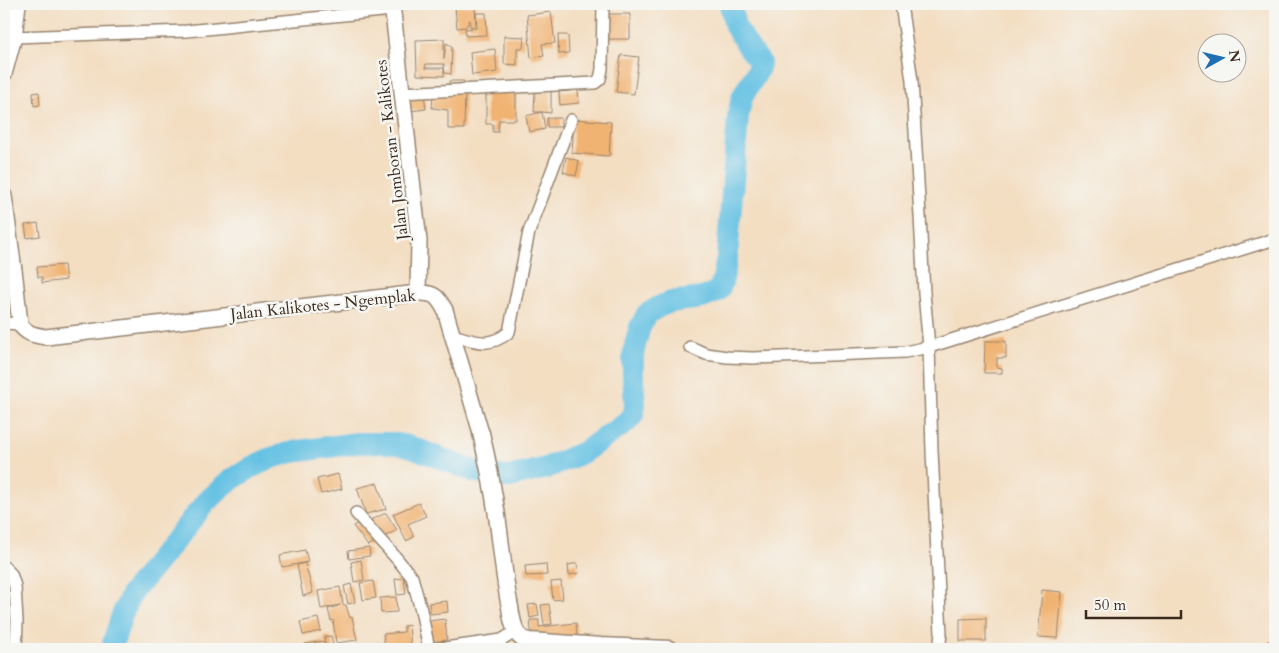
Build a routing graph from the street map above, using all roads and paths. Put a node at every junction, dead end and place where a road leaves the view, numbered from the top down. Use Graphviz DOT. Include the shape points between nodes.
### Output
graph roads {
  1 [pos="18,4"];
  2 [pos="603,4"];
  3 [pos="901,4"];
  4 [pos="392,7"];
  5 [pos="14,37"];
  6 [pos="4,74"];
  7 [pos="401,93"];
  8 [pos="570,120"];
  9 [pos="4,196"];
  10 [pos="5,219"];
  11 [pos="1275,240"];
  12 [pos="418,293"];
  13 [pos="4,323"];
  14 [pos="20,324"];
  15 [pos="453,335"];
  16 [pos="690,347"];
  17 [pos="929,348"];
  18 [pos="481,432"];
  19 [pos="356,513"];
  20 [pos="4,567"];
  21 [pos="516,631"];
  22 [pos="501,645"];
  23 [pos="457,648"];
  24 [pos="601,648"];
  25 [pos="16,649"];
  26 [pos="429,649"];
  27 [pos="438,649"];
  28 [pos="669,649"];
  29 [pos="939,649"];
  1 -- 5 [label="street"];
  2 -- 7 [label="street" via="602,64 600,79 595,83"];
  3 -- 17 [label="street" via="912,81"];
  4 -- 5 [label="street" via="187,31"];
  4 -- 7 [label="street, Jalan Jomboran - Kalikotes"];
  5 -- 6 [label="street"];
  7 -- 12 [label="street, Jalan Jomboran - Kalikotes" via="419,241"];
  8 -- 15 [label="street" via="529,232 508,332 496,341 483,343"];
  9 -- 10 [label="street"];
  10 -- 14 [label="street"];
  11 -- 17 [label="street"];
  12 -- 14 [label="street, Jalan Kalikotes - Ngemplak" via="46,336 27,332"];
  12 -- 15 [label="street, Jalan Kalikotes - Ngemplak" via="430,293 440,301"];
  13 -- 14 [label="street"];
  15 -- 18 [label="street, Jalan Kalikotes - Ngemplak"];
  16 -- 17 [label="street" via="706,354 753,358 905,352"];
  17 -- 29 [label="street"];
  18 -- 21 [label="main road, Jalan Kalikotes - Ngemplak" via="491,477 505,583"];
  19 -- 26 [label="street" via="412,577"];
  20 -- 25 [label="street" via="15,586"];
  21 -- 22 [label="street"];
  21 -- 24 [label="main road" via="522,639 529,641"];
  22 -- 23 [label="street"];
  23 -- 27 [label="street"];
  24 -- 28 [label="main road"];
}
